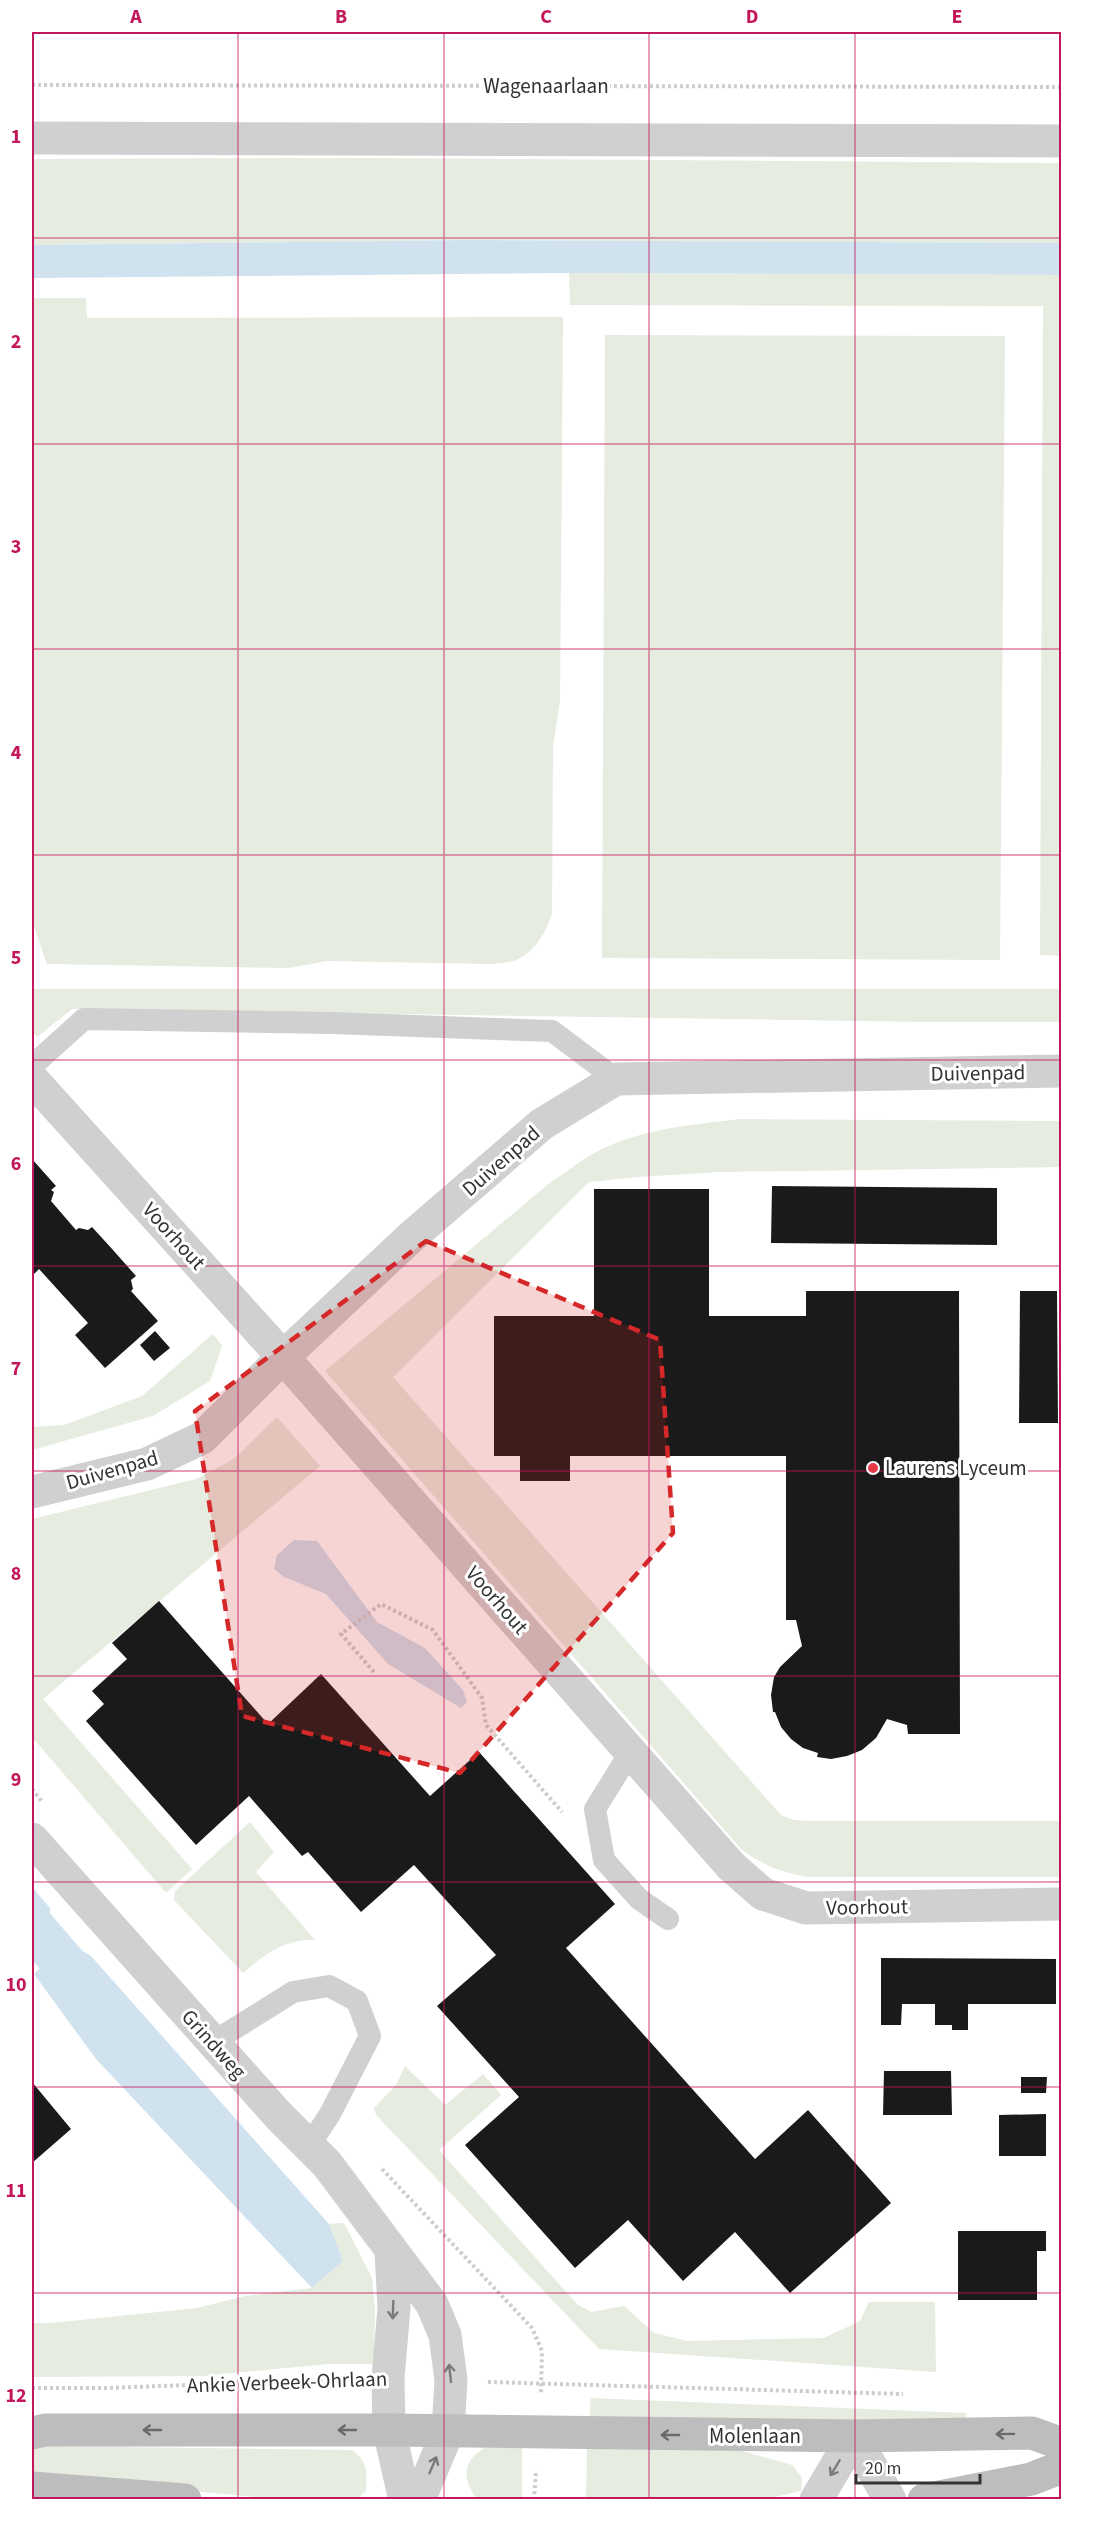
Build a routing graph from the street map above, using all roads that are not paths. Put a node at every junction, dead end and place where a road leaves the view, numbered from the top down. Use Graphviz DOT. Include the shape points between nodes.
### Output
graph roads {
  1 [pos="32,138"];
  2 [pos="1062,141"];
  3 [pos="32,1066"];
  4 [pos="1062,1071"];
  5 [pos="32,1079"];
  6 [pos="616,1079"];
  7 [pos="283,1357"];
  8 [pos="32,1492"];
  9 [pos="631,1751"];
  10 [pos="32,1839"];
  11 [pos="1062,1904"];
  12 [pos="668,1918"];
  13 [pos="213,2042"];
  14 [pos="309,2146"];
  15 [pos="391,2252"];
  16 [pos="389,2430"];
  17 [pos="447,2431"];
  18 [pos="32,2433"];
  19 [pos="854,2436"];
  20 [pos="1062,2444"];
  21 [pos="1062,2467"];
  22 [pos="32,2488"];
  23 [pos="185,2499"];
  24 [pos="405,2499"];
  25 [pos="418,2499"];
  26 [pos="816,2499"];
  27 [pos="890,2499"];
  28 [pos="924,2499"];
  1 -- 2 [label="street"];
  3 -- 6 [label="lane" via="84,1019 332,1023 552,1031"];
  4 -- 6 [label="street, Duivenpad"];
  5 -- 7 [label="street, Voorhout"];
  6 -- 7 [label="street, Duivenpad" via="542,1124 411,1237"];
  7 -- 8 [label="street, Duivenpad" via="202,1438 147,1464"];
  7 -- 9 [label="street, Voorhout"];
  9 -- 11 [label="street, Voorhout" via="731,1866 763,1894 807,1908"];
  9 -- 12 [label="lane" via="595,1809 604,1860 639,1899"];
  10 -- 13 [label="street, Grindweg"];
  13 -- 14 [label="street, Grindweg"];
  13 -- 14 [label="lane" via="293,1992 329,1986 357,2001 370,2036"];
  14 -- 15 [label="street, Grindweg" via="365,2213"];
  15 -- 16 [label="street, one-way" via="394,2308 388,2378"];
  17 -- 15 [label="street, Grindweg, one-way" via="451,2380 445,2335 432,2304"];
  16 -- 17 [label="main road"];
  16 -- 18 [label="main road, one-way"];
  16 -- 24 [label="street"];
  19 -- 17 [label="main road, Molenlaan, one-way"];
  25 -- 17 [label="street, Grindweg, one-way"];
  20 -- 19 [label="main road, Molenlaan, one-way" via="1032,2433"];
  19 -- 26 [label="street, one-way"];
  19 -- 27 [label="street"];
  21 -- 28 [label="main road" via="1031,2479"];
  22 -- 23 [label="main road"];
}
